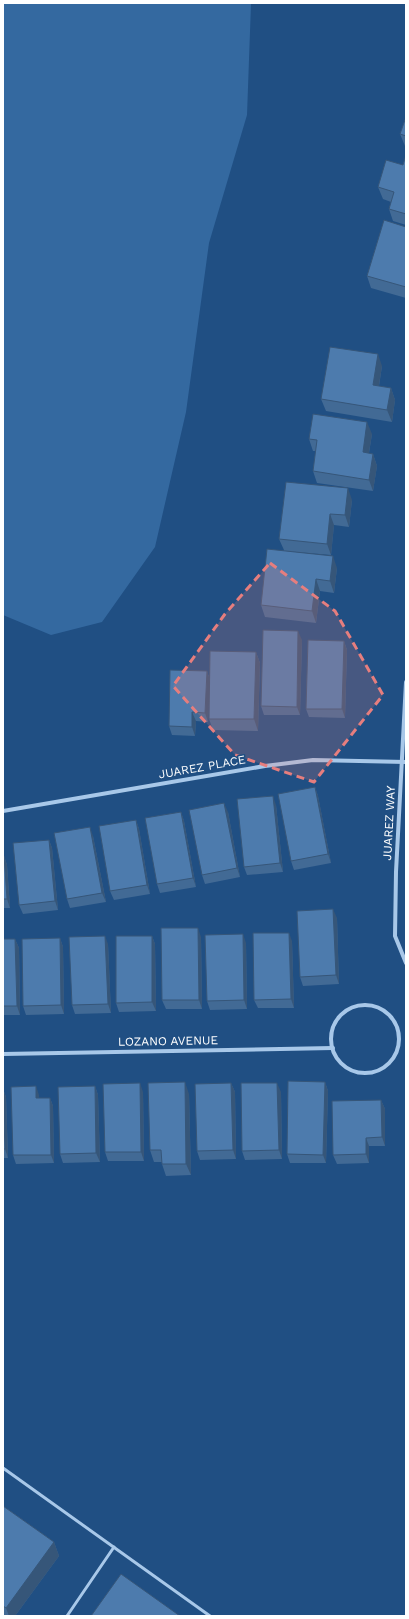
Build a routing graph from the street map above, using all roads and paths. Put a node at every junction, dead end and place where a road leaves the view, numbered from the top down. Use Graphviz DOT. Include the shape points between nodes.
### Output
graph roads {
  1 [pos="406,682"];
  2 [pos="404,762"];
  3 [pos="3,811"];
  4 [pos="406,963"];
  5 [pos="333,1048"];
  6 [pos="3,1054"];
  7 [pos="3,1468"];
  8 [pos="114,1547"];
  9 [pos="67,1616"];
  10 [pos="210,1616"];
  1 -- 2 [label="street, JUAREZ WAY"];
  2 -- 3 [label="street, JUAREZ PLACE" via="313,760"];
  2 -- 4 [label="street, JUAREZ WAY" via="395,936"];
  5 -- 5 [label="street" via="334,1025 351,1009 362,1006 374,1007 385,1012 398,1030 399,1041 392,1060 374,1072 358,1072 342,1065"];
  5 -- 6 [label="street, LOZANO AVENUE"];
  7 -- 8 [label="lane"];
  8 -- 9 [label="lane"];
  8 -- 10 [label="lane"];
}
